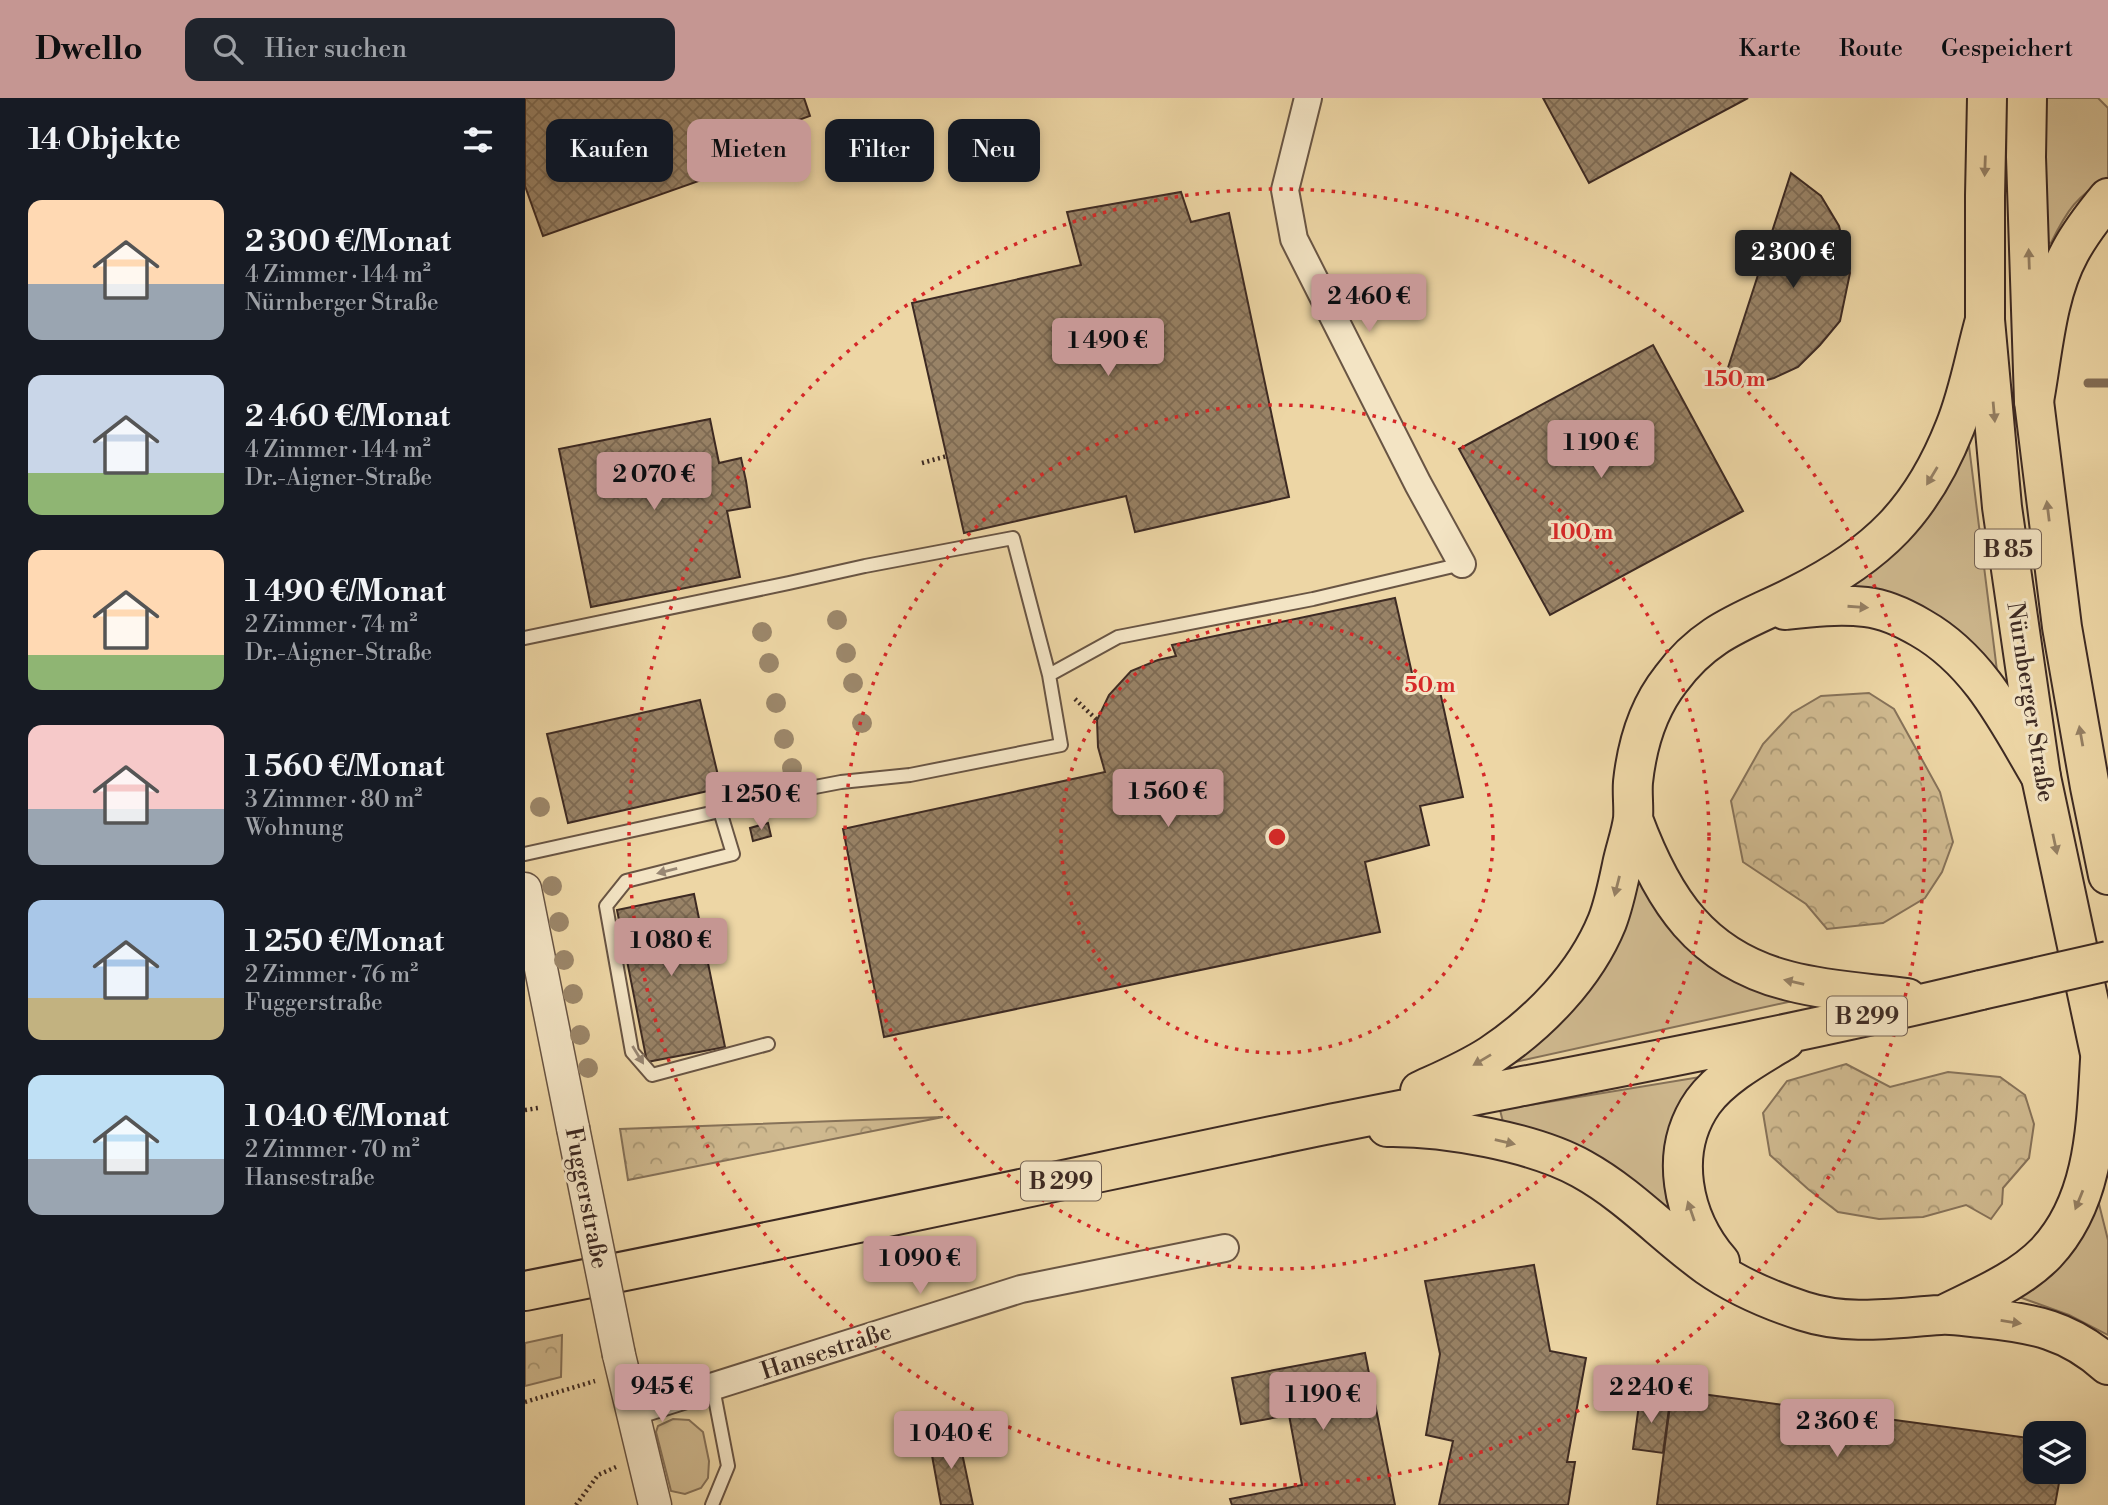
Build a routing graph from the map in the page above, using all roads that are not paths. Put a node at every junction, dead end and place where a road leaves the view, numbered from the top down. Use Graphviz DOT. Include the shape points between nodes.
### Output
graph roads {
  1 [pos="1308,98"];
  2 [pos="1987,98"];
  3 [pos="2027,98"];
  4 [pos="2108,198"];
  5 [pos="1985,320"];
  6 [pos="2034,401"];
  7 [pos="1462,564"];
  8 [pos="1765,611"];
  9 [pos="525,638"];
  10 [pos="1049,675"];
  11 [pos="2041,777"];
  12 [pos="720,811"];
  13 [pos="1633,819"];
  14 [pos="525,855"];
  15 [pos="2108,875"];
  16 [pos="525,889"];
  17 [pos="530,939"];
  18 [pos="2108,961"];
  19 [pos="1934,1002"];
  20 [pos="1800,1030"];
  21 [pos="768,1044"];
  22 [pos="2104,1076"];
  23 [pos="1315,1128"];
  24 [pos="1225,1248"];
  25 [pos="1742,1287"];
  26 [pos="525,1291"];
  27 [pos="1943,1314"];
  28 [pos="2108,1365"];
  29 [pos="713,1388"];
  30 [pos="632,1412"];
  31 [pos="655,1505"];
  32 [pos="712,1505"];
  1 -- 7 [label="street" via="1285,190 1294,239"];
  2 -- 5 [label="main road, Nürnberger Straße / B 85, one-way"];
  6 -- 3 [label="main road, Nürnberger Straße / B 85, one-way"];
  4 -- 6 [label="main road" via="2069,254 2054,293"];
  5 -- 8 [label="main road, one-way" via="1956,425 1920,496 1895,527 1851,565"];
  5 -- 11 [label="main road, Nürnberger Straße / B 85, one-way" via="2002,506"];
  15 -- 6 [label="main road, Nürnberger Straße / B 85, one-way" via="2062,627"];
  7 -- 10 [label="lane" via="1118,637"];
  8 -- 11 [label="main road, one-way" via="1868,607 1903,618 1940,639 1971,666"];
  8 -- 13 [label="main road" via="1723,630 1695,651 1670,679 1639,745"];
  9 -- 10 [label="lane" via="1013,538"];
  10 -- 12 [label="lane" via="1061,745 922,773 765,796"];
  11 -- 22 [label="main road, Nürnberger Straße / B 85, one-way"];
  12 -- 14 [label="lane"];
  12 -- 21 [label="lane, one-way" via="733,854 626,881 606,906 632,1052 652,1075"];
  19 -- 13 [label="main road, one-way" via="1789,981 1727,955 1700,933 1661,886"];
  13 -- 23 [label="main road, one-way" via="1608,921 1590,955 1552,1004 1491,1055 1462,1072"];
  16 -- 17 [label="street, Fuggerstraße"];
  17 -- 30 [label="street, Fuggerstraße, bridge"];
  18 -- 19 [label="main road, B 299, bridge"];
  19 -- 20 [label="main road, B 299"];
  20 -- 23 [label="main road, B 299"];
  25 -- 20 [label="main road, one-way" via="1695,1225 1684,1191 1689,1128 1704,1101 1724,1082"];
  22 -- 27 [label="main road, Nürnberger Straße, one-way" via="2088,1171 2068,1224 2045,1254 2019,1275"];
  23 -- 25 [label="main road, one-way" via="1436,1129 1537,1150 1581,1169 1619,1193 1708,1266"];
  23 -- 26 [label="main road, B 299"];
  24 -- 29 [label="street, Hansestraße" via="1021,1289"];
  25 -- 27 [label="main road" via="1808,1313 1843,1320"];
  27 -- 28 [label="main road, one-way" via="2042,1327 2070,1337"];
  29 -- 30 [label="street, Hansestraße"];
  29 -- 32 [label="lane" via="728,1466"];
  30 -- 31 [label="street, Fuggerstraße"];
}
